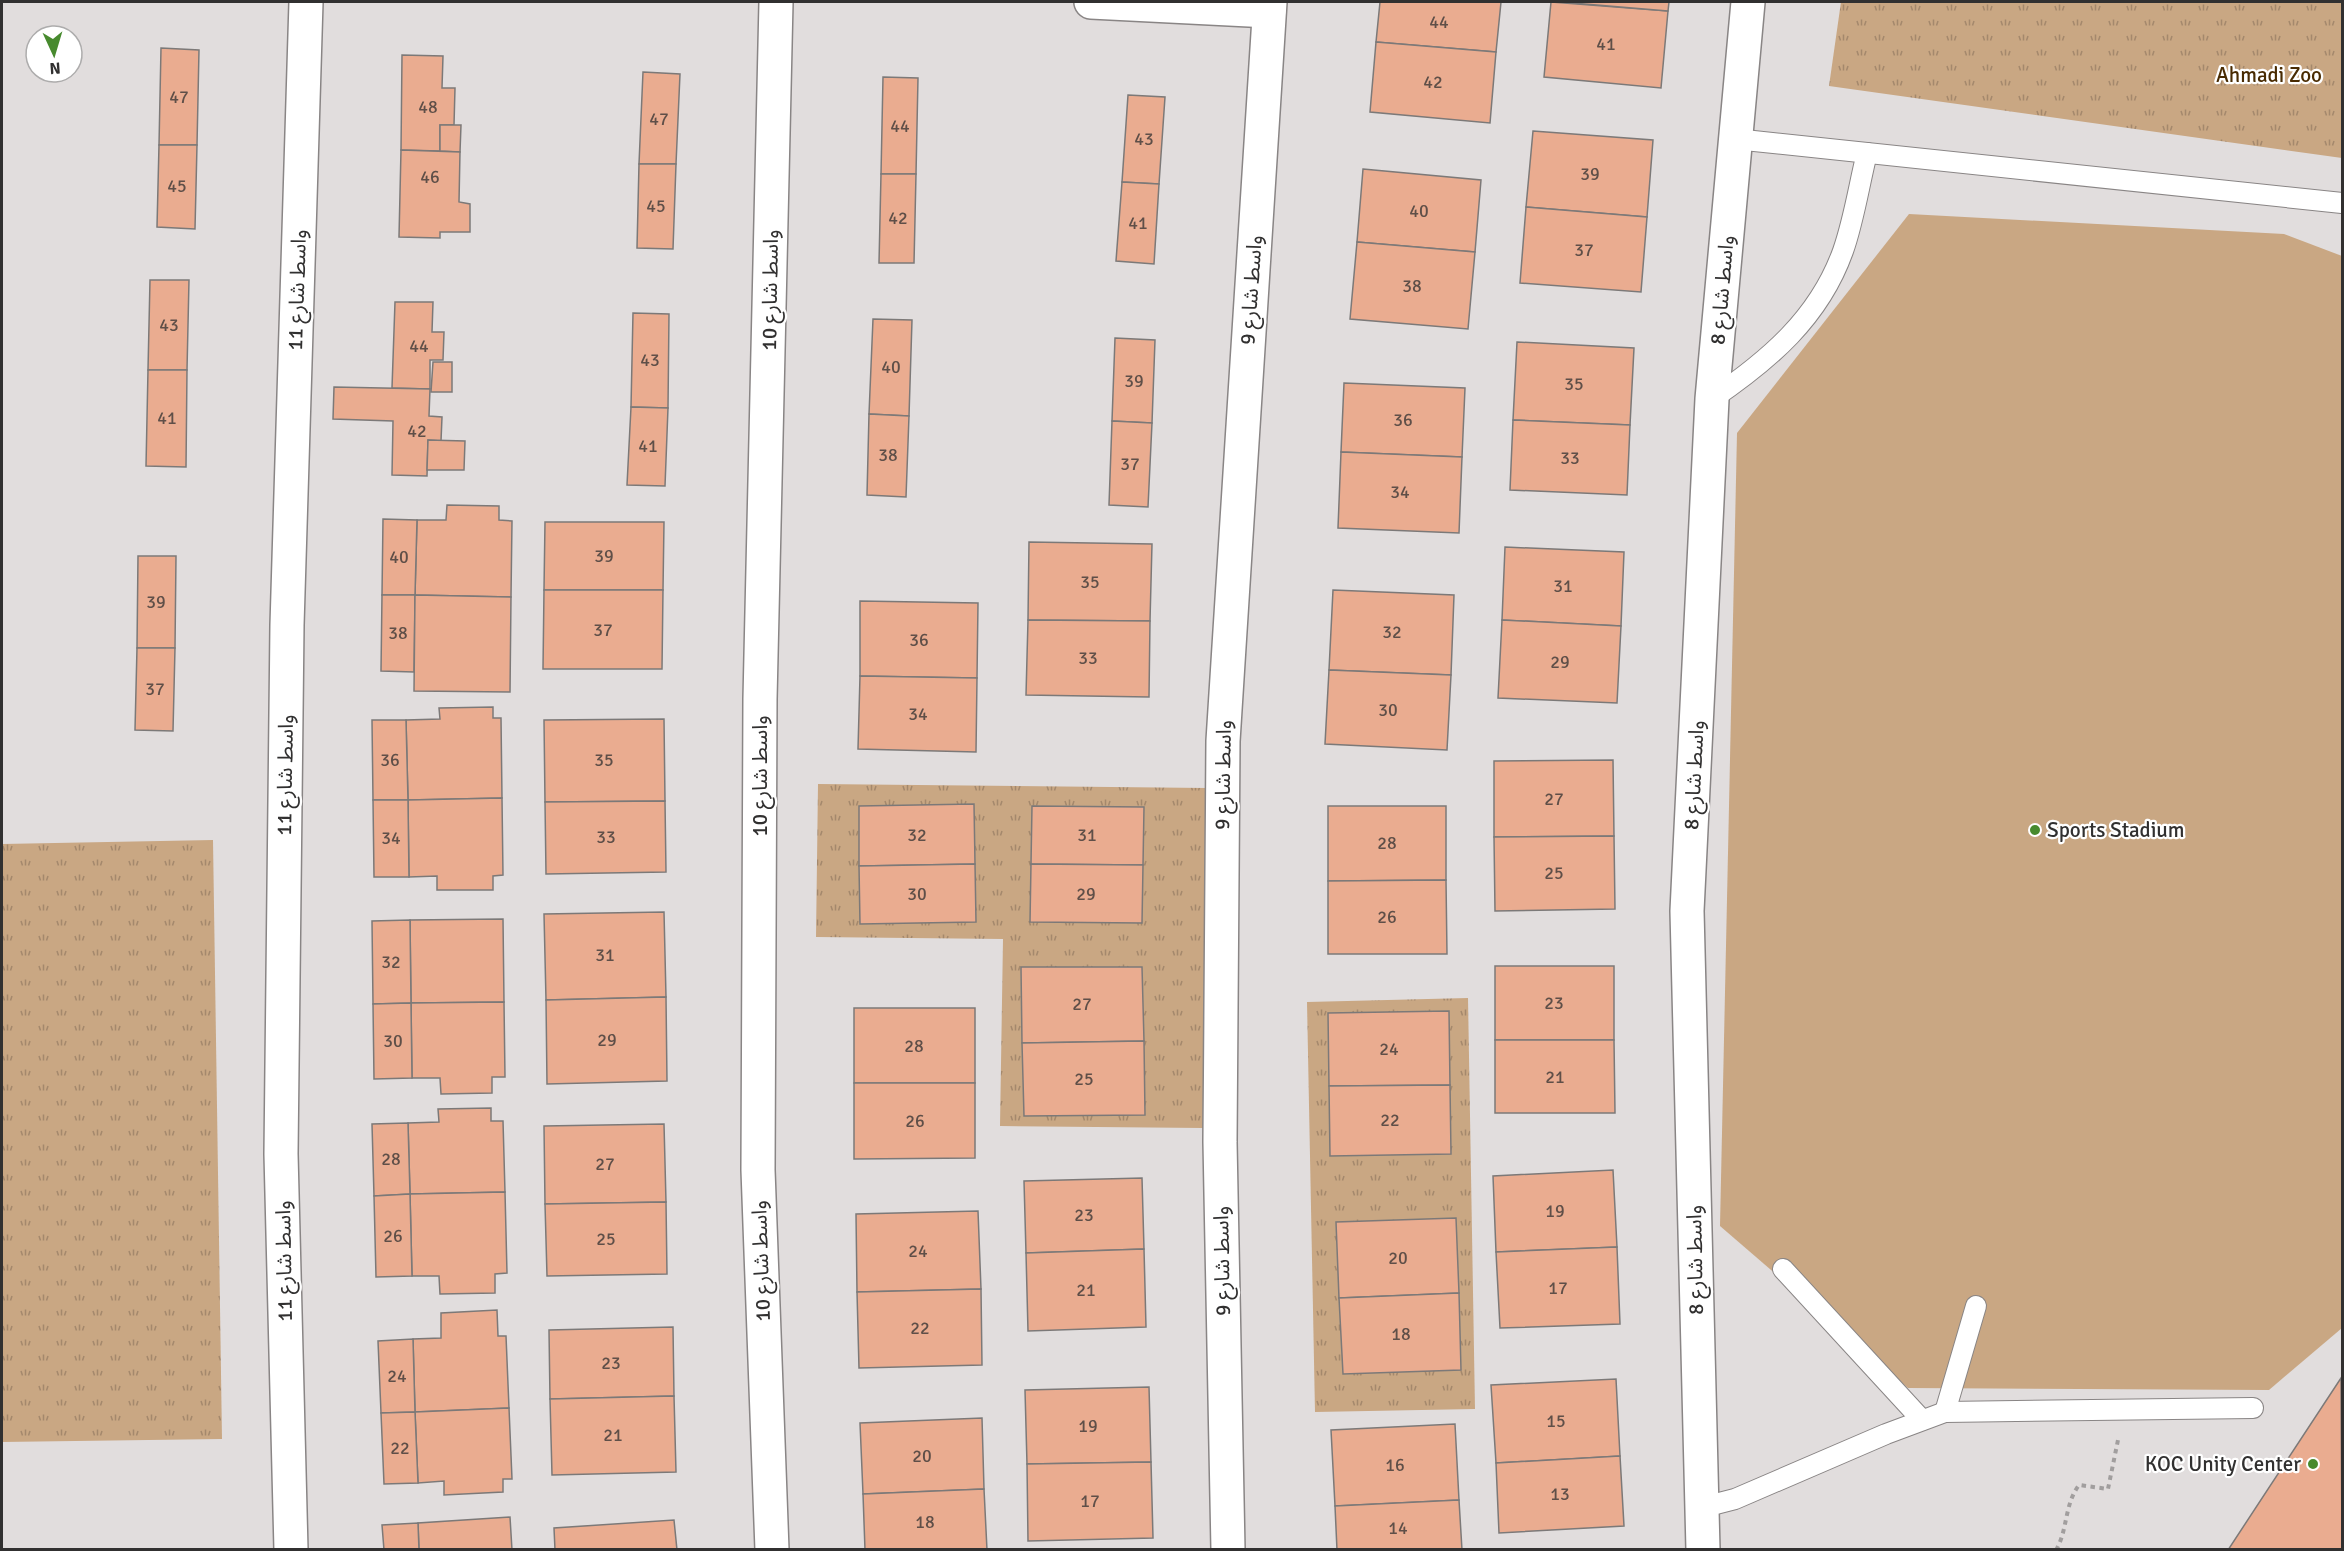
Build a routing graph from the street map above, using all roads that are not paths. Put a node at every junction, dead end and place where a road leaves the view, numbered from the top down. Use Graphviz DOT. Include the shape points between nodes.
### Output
graph roads {
  1 [pos="306,2"];
  2 [pos="776,2"];
  3 [pos="1090,2"];
  4 [pos="1748,2"];
  5 [pos="1269,6"];
  6 [pos="1735,139"];
  7 [pos="1867,153"];
  8 [pos="2343,203"];
  9 [pos="1712,399"];
  10 [pos="1783,1269"];
  11 [pos="1976,1306"];
  12 [pos="2253,1408"];
  13 [pos="1945,1412"];
  14 [pos="1922,1420"];
  15 [pos="1700,1508"];
  16 [pos="291,1550"];
  17 [pos="772,1550"];
  18 [pos="1227,1550"];
  19 [pos="1702,1550"];
  1 -- 16 [label="street, واسط شارع 11" via="287,625 281,1119"];
  2 -- 17 [label="street, واسط شارع 10" via="761,687 758,1170"];
  3 -- 5 [label="street"];
  4 -- 6 [label="street, واسط شارع 8"];
  5 -- 18 [label="street, واسط شارع 9" via="1223,741 1220,1142"];
  6 -- 7 [label="lane"];
  6 -- 9 [label="street, واسط شارع 8"];
  7 -- 8 [label="lane"];
  7 -- 9 [label="lane" via="1843,251 1815,309 1756,369"];
  9 -- 15 [label="street, واسط شارع 8" via="1687,910"];
  10 -- 14 [label="lane"];
  11 -- 13 [label="lane"];
  12 -- 13 [label="lane"];
  13 -- 14 [label="lane"];
  14 -- 15 [label="lane" via="1735,1499"];
  15 -- 19 [label="street, واسط شارع 8"];
}
